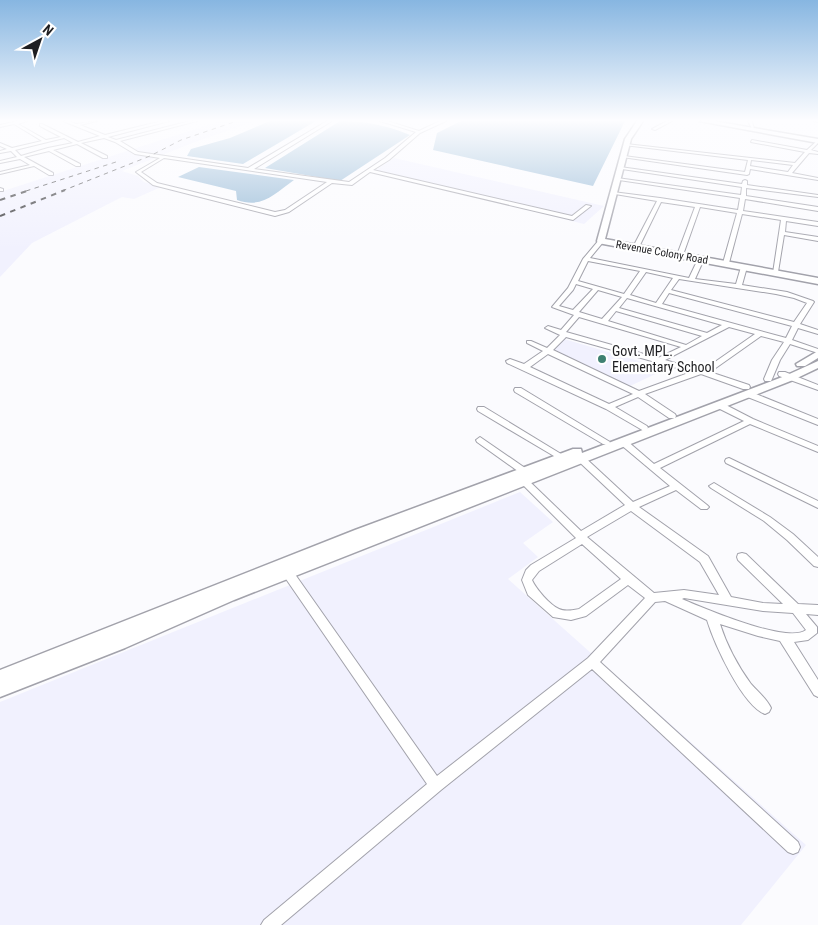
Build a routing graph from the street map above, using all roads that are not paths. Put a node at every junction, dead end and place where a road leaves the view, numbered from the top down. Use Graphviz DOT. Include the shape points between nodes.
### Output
graph roads {
  1 [pos="152,164"];
  2 [pos="207,164"];
  3 [pos="258,164"];
  4 [pos="380,164"];
  5 [pos="623,164"];
  6 [pos="676,164"];
  7 [pos="796,164"];
  8 [pos="34,165"];
  9 [pos="748,167"];
  10 [pos="622,168"];
  11 [pos="248,170"];
  12 [pos="371,171"];
  13 [pos="0,173"];
  14 [pos="51,174"];
  15 [pos="747,174"];
  16 [pos="789,174"];
  17 [pos="619,179"];
  18 [pos="818,180"];
  19 [pos="330,182"];
  20 [pos="744,186"];
  21 [pos="615,192"];
  22 [pos="818,196"];
  23 [pos="742,197"];
  24 [pos="660,199"];
  25 [pos="698,205"];
  26 [pos="588,206"];
  27 [pos="818,209"];
  28 [pos="740,212"];
  29 [pos="784,219"];
  30 [pos="818,224"];
  31 [pos="782,233"];
  32 [pos="818,239"];
  33 [pos="601,241"];
  34 [pos="636,247"];
  35 [pos="680,255"];
  36 [pos="586,259"];
  37 [pos="701,259"];
  38 [pos="726,263"];
  39 [pos="744,266"];
  40 [pos="644,270"];
  41 [pos="775,272"];
  42 [pos="677,277"];
  43 [pos="691,280"];
  44 [pos="818,281"];
  45 [pos="574,282"];
  46 [pos="738,286"];
  47 [pos="597,288"];
  48 [pos="667,291"];
  49 [pos="626,296"];
  50 [pos="658,305"];
  51 [pos="615,309"];
  52 [pos="576,314"];
  53 [pos="602,322"];
  54 [pos="729,324"];
  55 [pos="796,325"];
  56 [pos="548,328"];
  57 [pos="818,332"];
  58 [pos="563,333"];
  59 [pos="761,333"];
  60 [pos="706,335"];
  61 [pos="788,341"];
  62 [pos="530,342"];
  63 [pos="687,347"];
  64 [pos="548,351"];
  65 [pos="818,352"];
  66 [pos="510,361"];
  67 [pos="658,361"];
  68 [pos="818,364"];
  69 [pos="525,367"];
  70 [pos="701,372"];
  71 [pos="785,376"];
  72 [pos="768,379"];
  73 [pos="818,388"];
  74 [pos="518,390"];
  75 [pos="747,391"];
  76 [pos="639,394"];
  77 [pos="719,406"];
  78 [pos="609,407"];
  79 [pos="481,408"];
  80 [pos="672,416"];
  81 [pos="750,421"];
  82 [pos="818,422"];
  83 [pos="644,428"];
  84 [pos="480,440"];
  85 [pos="606,442"];
  86 [pos="623,442"];
  87 [pos="818,448"];
  88 [pos="573,456"];
  89 [pos="729,461"];
  90 [pos="653,468"];
  91 [pos="525,477"];
  92 [pos="677,486"];
  93 [pos="714,486"];
  94 [pos="818,504"];
  95 [pos="632,505"];
  96 [pos="704,507"];
  97 [pos="582,538"];
  98 [pos="742,557"];
  99 [pos="818,563"];
  100 [pos="288,573"];
  101 [pos="628,579"];
  102 [pos="659,597"];
  103 [pos="727,600"];
  104 [pos="794,608"];
  105 [pos="818,610"];
  106 [pos="712,617"];
  107 [pos="784,637"];
  108 [pos="592,662"];
  109 [pos="0,678"];
  110 [pos="0,689"];
  111 [pos="818,691"];
  112 [pos="766,708"];
  113 [pos="436,785"];
  114 [pos="793,848"];
  115 [pos="269,925"];
  1 -- 19 [label="street" via="138,172 155,184 275,214 287,211"];
  2 -- 11 [label="street"];
  3 -- 11 [label="street"];
  4 -- 12 [label="street"];
  5 -- 10 [label="street, Revenue Colony Road"];
  6 -- 15 [label="street"];
  7 -- 16 [label="street"];
  8 -- 13 [label="street"];
  8 -- 14 [label="street"];
  9 -- 15 [label="street"];
  9 -- 16 [label="street"];
  10 -- 17 [label="street, Revenue Colony Road"];
  10 -- 20 [label="street"];
  11 -- 19 [label="street"];
  12 -- 19 [label="street" via="350,184"];
  12 -- 26 [label="street" via="573,218"];
  15 -- 20 [label="street"];
  16 -- 18 [label="street"];
  17 -- 21 [label="street, Revenue Colony Road"];
  17 -- 23 [label="street"];
  20 -- 22 [label="street"];
  20 -- 23 [label="street"];
  21 -- 24 [label="street"];
  21 -- 33 [label="street, Revenue Colony Road"];
  23 -- 27 [label="street"];
  23 -- 28 [label="street"];
  24 -- 25 [label="street"];
  24 -- 34 [label="street"];
  25 -- 28 [label="street"];
  25 -- 35 [label="street"];
  28 -- 29 [label="street"];
  28 -- 38 [label="street"];
  29 -- 30 [label="street"];
  29 -- 31 [label="street"];
  31 -- 32 [label="street"];
  31 -- 41 [label="street"];
  33 -- 34 [label="street, Revenue Colony Road"];
  33 -- 36 [label="street"];
  34 -- 35 [label="street, Revenue Colony Road"];
  35 -- 37 [label="street, Revenue Colony Road"];
  36 -- 40 [label="street"];
  36 -- 45 [label="street"];
  37 -- 38 [label="street, Revenue Colony Road"];
  37 -- 43 [label="street"];
  38 -- 39 [label="street, Revenue Colony Road"];
  39 -- 41 [label="street, Revenue Colony Road"];
  39 -- 46 [label="street"];
  40 -- 42 [label="street"];
  40 -- 49 [label="street"];
  41 -- 44 [label="street, Revenue Colony Road"];
  42 -- 43 [label="street"];
  42 -- 48 [label="street"];
  43 -- 46 [label="street"];
  45 -- 47 [label="street"];
  45 -- 52 [label="street" via="555,307"];
  46 -- 55 [label="street" via="809,300 811,302"];
  47 -- 49 [label="street"];
  47 -- 52 [label="street"];
  48 -- 50 [label="street"];
  48 -- 55 [label="street"];
  49 -- 50 [label="street"];
  49 -- 51 [label="street"];
  50 -- 54 [label="street"];
  51 -- 53 [label="street"];
  51 -- 60 [label="street"];
  52 -- 53 [label="street"];
  52 -- 58 [label="street"];
  53 -- 63 [label="street"];
  54 -- 59 [label="street"];
  54 -- 60 [label="street"];
  55 -- 57 [label="street"];
  55 -- 61 [label="street"];
  56 -- 58 [label="street"];
  58 -- 64 [label="street"];
  58 -- 67 [label="street"];
  59 -- 61 [label="street"];
  59 -- 70 [label="street"];
  60 -- 63 [label="street"];
  61 -- 65 [label="street"];
  61 -- 72 [label="street"];
  62 -- 64 [label="street"];
  63 -- 67 [label="street"];
  64 -- 69 [label="street"];
  64 -- 76 [label="street"];
  65 -- 71 [label="street"];
  66 -- 69 [label="street"];
  67 -- 70 [label="street"];
  68 -- 71 [label="street"];
  69 -- 78 [label="street"];
  70 -- 75 [label="street"];
  70 -- 76 [label="street"];
  71 -- 72 [label="street"];
  71 -- 73 [label="street"];
  71 -- 75 [label="street"];
  72 -- 75 [label="street"];
  74 -- 85 [label="street"];
  75 -- 77 [label="street"];
  75 -- 80 [label="street"];
  75 -- 82 [label="street"];
  76 -- 78 [label="street"];
  76 -- 80 [label="street"];
  77 -- 81 [label="street"];
  77 -- 86 [label="street"];
  78 -- 83 [label="street"];
  79 -- 88 [label="street"];
  80 -- 83 [label="street"];
  81 -- 87 [label="street"];
  81 -- 90 [label="street"];
  83 -- 85 [label="street"];
  84 -- 91 [label="street"];
  85 -- 88 [label="street"];
  86 -- 88 [label="street"];
  86 -- 90 [label="street"];
  88 -- 91 [label="street"];
  88 -- 95 [label="street"];
  89 -- 94 [label="street"];
  90 -- 92 [label="street"];
  91 -- 97 [label="street"];
  91 -- 100 [label="street"];
  91 -- 109 [label="street" via="360,534"];
  92 -- 95 [label="street"];
  92 -- 96 [label="street"];
  93 -- 99 [label="street" via="767,519"];
  95 -- 97 [label="street"];
  95 -- 103 [label="street" via="704,559"];
  97 -- 101 [label="street"];
  97 -- 101 [label="street" via="530,573 527,580 532,592 558,614 571,616 582,613"];
  98 -- 104 [label="street"];
  100 -- 110 [label="street"];
  100 -- 113 [label="street"];
  101 -- 102 [label="street"];
  102 -- 103 [label="street" via="684,594"];
  102 -- 106 [label="street"];
  102 -- 108 [label="street"];
  103 -- 104 [label="street"];
  104 -- 105 [label="street"];
  104 -- 107 [label="street" via="813,630 805,637"];
  106 -- 107 [label="street"];
  106 -- 112 [label="street" via="729,659 751,694"];
  107 -- 111 [label="street"];
  108 -- 113 [label="street"];
  108 -- 114 [label="street"];
  113 -- 115 [label="street"];
}
